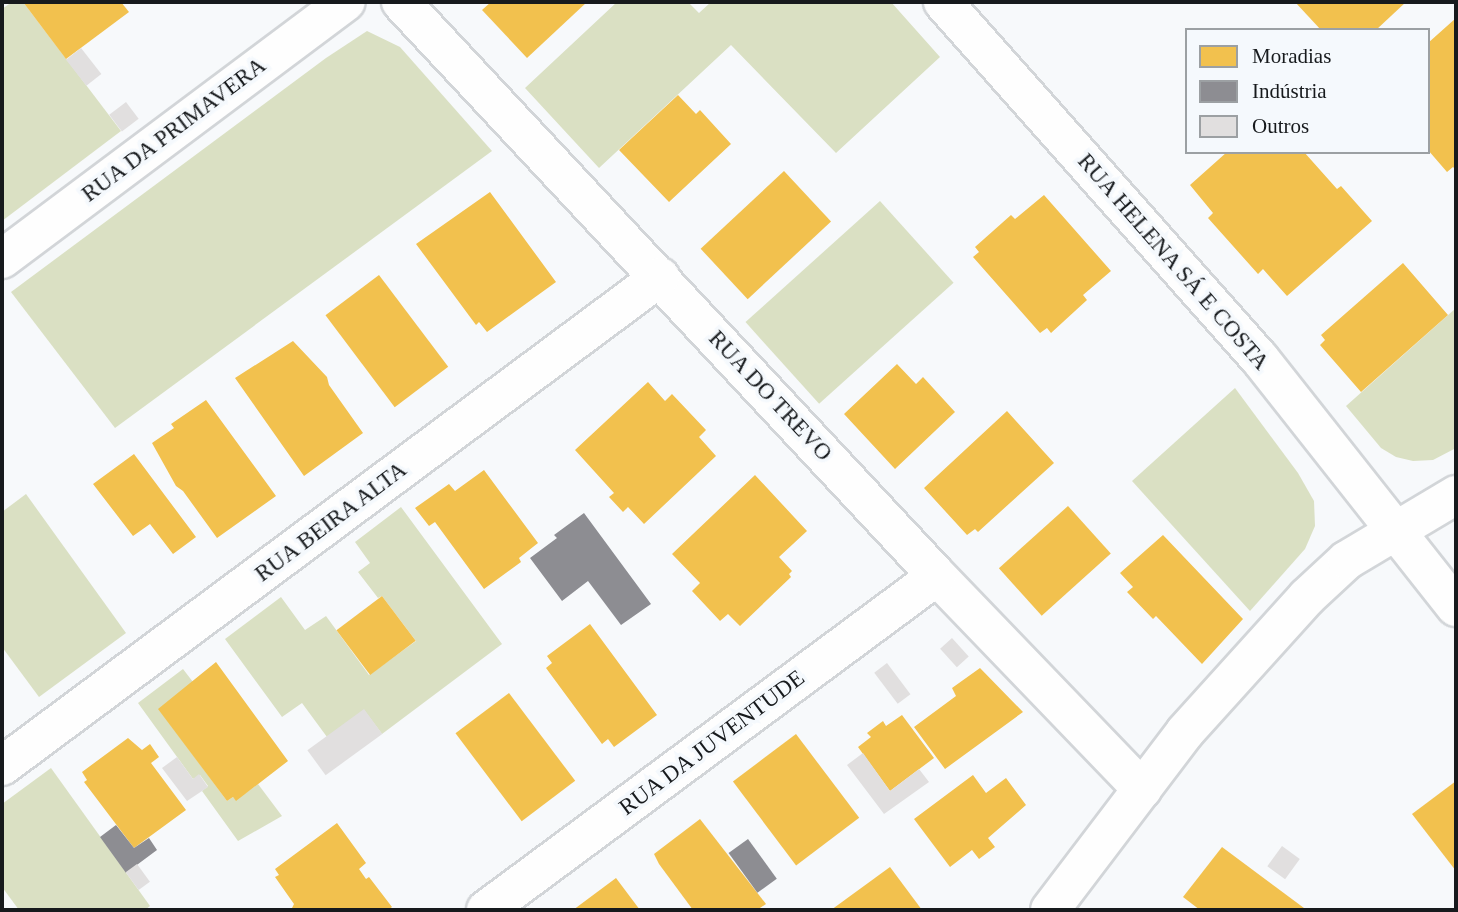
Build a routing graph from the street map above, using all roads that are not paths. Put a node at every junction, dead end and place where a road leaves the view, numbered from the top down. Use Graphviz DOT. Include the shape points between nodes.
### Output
graph roads {
  1 [pos="346,2"];
  2 [pos="401,2"];
  3 [pos="949,3"];
  4 [pos="2,259"];
  5 [pos="660,278"];
  6 [pos="1456,495"];
  7 [pos="1394,530"];
  8 [pos="937,576"];
  9 [pos="1456,607"];
  10 [pos="2,766"];
  11 [pos="1142,789"];
  12 [pos="486,910"];
  13 [pos="1050,910"];
  1 -- 4 [label="street, RUA DA PRIMAVERA"];
  2 -- 5 [label="street, RUA DO TREVO"];
  3 -- 7 [label="street, RUA HELENA SÁ E COSTA" via="1260,359"];
  5 -- 8 [label="street, RUA DO TREVO"];
  5 -- 10 [label="street, RUA BEIRA ALTA"];
  6 -- 7 [label="street"];
  7 -- 9 [label="street, RUA HELENA SÁ E COSTA"];
  7 -- 11 [label="street" via="1347,560 1307,597 1185,732"];
  8 -- 11 [label="street, RUA DO TREVO"];
  8 -- 12 [label="street, RUA DA JUVENTUDE"];
  11 -- 13 [label="street"];
}
